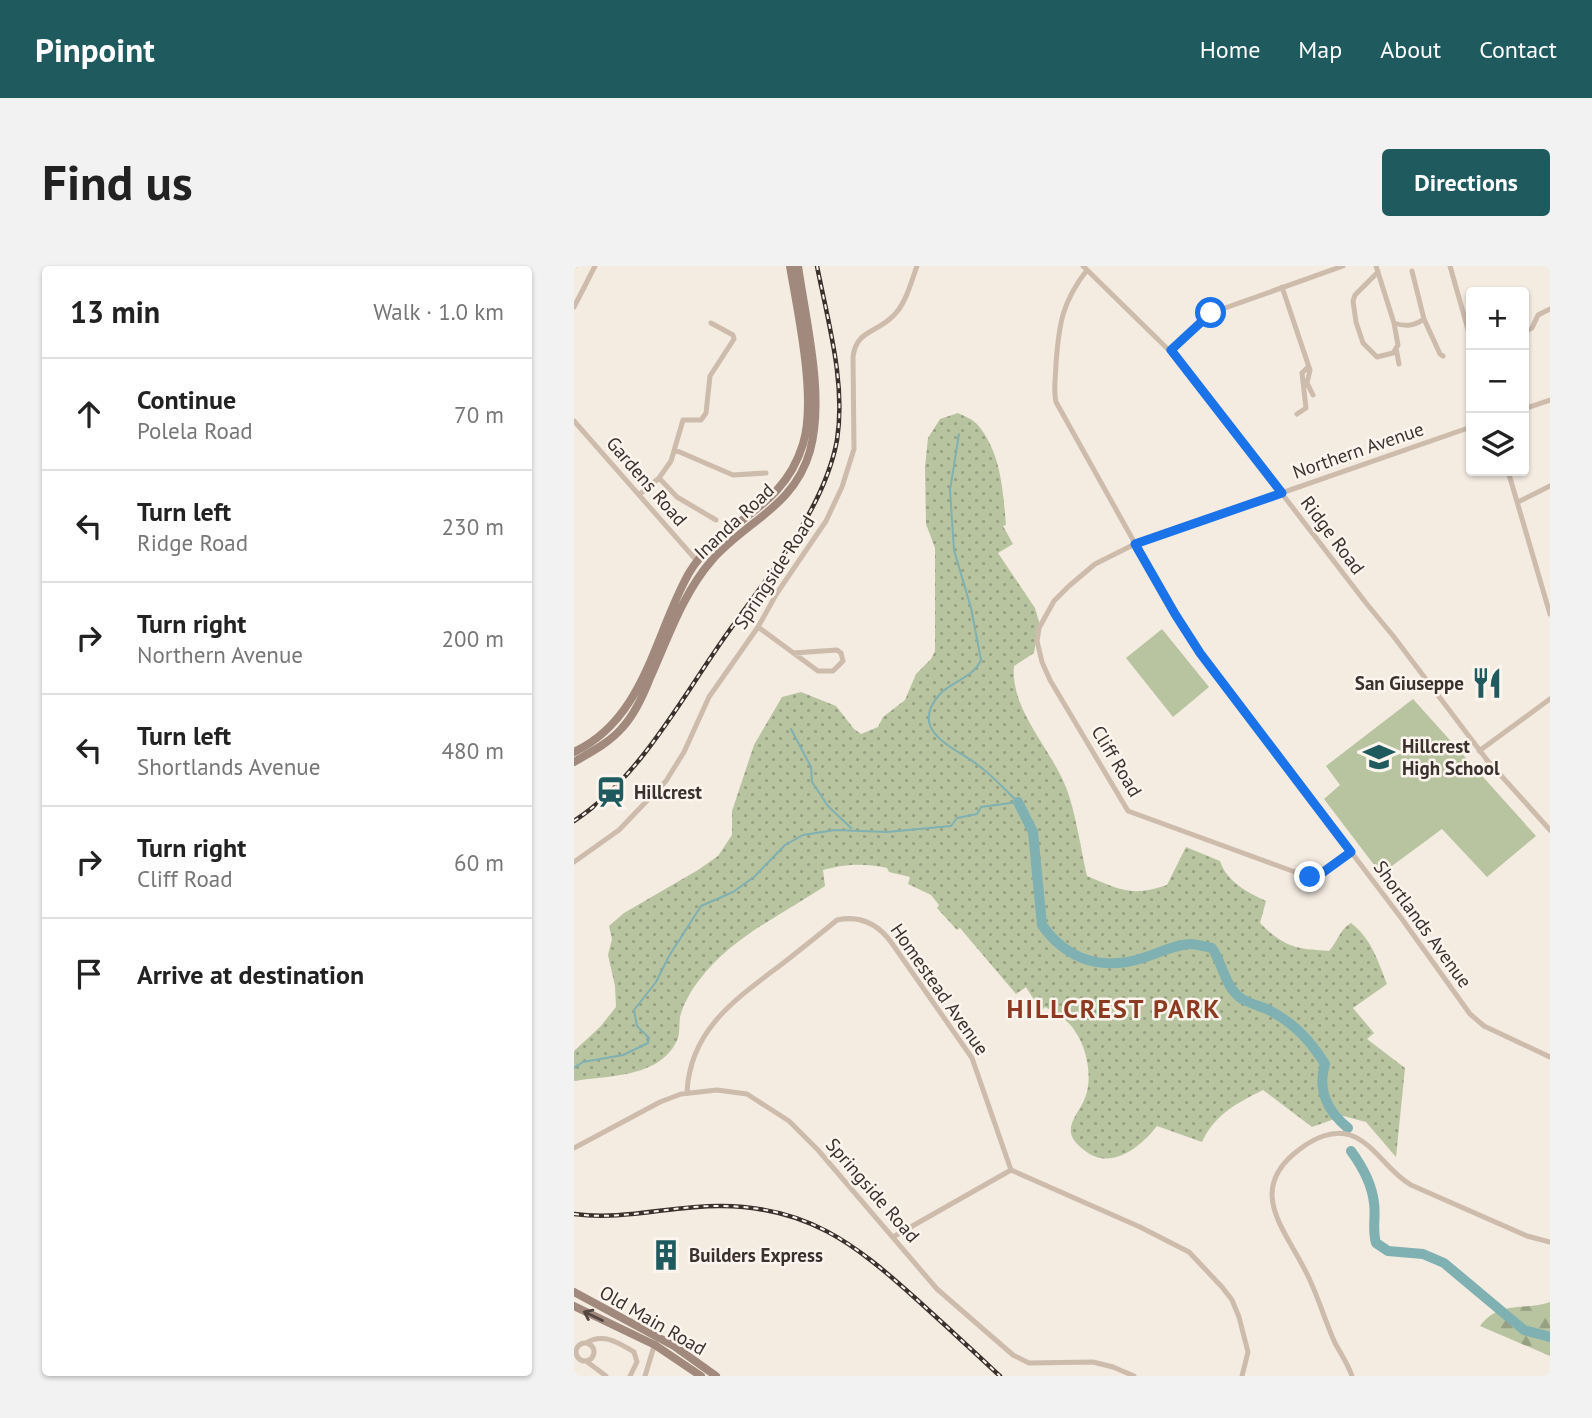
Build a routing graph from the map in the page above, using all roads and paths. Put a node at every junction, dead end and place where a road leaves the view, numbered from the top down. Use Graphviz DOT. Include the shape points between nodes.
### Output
graph roads {
  1 [pos="595,266"];
  2 [pos="790,266"];
  3 [pos="798,266"];
  4 [pos="917,266"];
  5 [pos="1343,266"];
  6 [pos="1450,266"];
  7 [pos="1085,268"];
  8 [pos="1377,269"];
  9 [pos="1412,271"];
  10 [pos="1282,287"];
  11 [pos="574,307"];
  12 [pos="1550,309"];
  13 [pos="1424,319"];
  14 [pos="1466,319"];
  15 [pos="711,323"];
  16 [pos="1394,323"];
  17 [pos="1529,331"];
  18 [pos="1396,348"];
  19 [pos="1171,350"];
  20 [pos="1443,356"];
  21 [pos="1399,364"];
  22 [pos="1308,367"];
  23 [pos="1312,395"];
  24 [pos="1550,400"];
  25 [pos="1529,407"];
  26 [pos="1297,414"];
  27 [pos="574,421"];
  28 [pos="1466,429"];
  29 [pos="675,450"];
  30 [pos="766,473"];
  31 [pos="1510,476"];
  32 [pos="659,478"];
  33 [pos="1550,486"];
  34 [pos="1282,493"];
  35 [pos="639,495"];
  36 [pos="1518,502"];
  37 [pos="716,520"];
  38 [pos="1135,544"];
  39 [pos="697,561"];
  40 [pos="1550,614"];
  41 [pos="758,627"];
  42 [pos="793,653"];
  43 [pos="1550,699"];
  44 [pos="574,751"];
  45 [pos="1479,751"];
  46 [pos="574,762"];
  47 [pos="1550,830"];
  48 [pos="1351,852"];
  49 [pos="574,862"];
  50 [pos="1550,1058"];
  51 [pos="687,1092"];
  52 [pos="574,1148"];
  53 [pos="1011,1170"];
  54 [pos="893,1237"];
  55 [pos="1550,1242"];
  56 [pos="574,1292"];
  57 [pos="574,1306"];
  58 [pos="656,1341"];
  59 [pos="586,1343"];
  60 [pos="586,1362"];
  61 [pos="1132,1375"];
  62 [pos="606,1376"];
  63 [pos="630,1376"];
  64 [pos="645,1376"];
  65 [pos="701,1376"];
  66 [pos="716,1376"];
  67 [pos="1242,1376"];
  68 [pos="1352,1376"];
  1 -- 11 [label="street"];
  2 -- 39 [label="main road, Inanda Road" via="809,397 803,445 792,471 771,499"];
  3 -- 46 [label="main road, Inanda Road" via="817,405 803,467 772,511 716,555 698,578 630,718 611,739"];
  4 -- 41 [label="street, Springside Road" via="895,315 856,344 854,449 842,487 826,521"];
  5 -- 10 [label="street"];
  6 -- 14 [label="street"];
  7 -- 19 [label="street, Ridge Road"];
  7 -- 38 [label="street, Shortlands Avenue" via="1061,317 1055,398"];
  8 -- 16 [label="street"];
  8 -- 18 [label="street" via="1355,295 1356,322 1365,347 1377,357"];
  9 -- 13 [label="street"];
  10 -- 19 [label="street" via="1211,313"];
  10 -- 22 [label="street"];
  12 -- 17 [label="street" via="1538,315"];
  13 -- 16 [label="street" via="1411,326"];
  13 -- 20 [label="street"];
  15 -- 29 [label="street" via="734,339 710,376 704,417 683,420"];
  16 -- 18 [label="street"];
  18 -- 21 [label="street"];
  19 -- 34 [label="street, Ridge Road"];
  22 -- 23 [label="street"];
  22 -- 26 [label="street" via="1301,379 1306,408"];
  24 -- 25 [label="street"];
  27 -- 35 [label="street, Gardens Road"];
  28 -- 34 [label="street, Northern Avenue"];
  29 -- 30 [label="street" via="733,475"];
  29 -- 32 [label="street"];
  31 -- 36 [label="street"];
  32 -- 35 [label="street"];
  32 -- 37 [label="street" via="677,498"];
  33 -- 36 [label="street"];
  34 -- 38 [label="street, Northern Avenue"];
  34 -- 45 [label="street, Ridge Road"];
  35 -- 39 [label="street, Gardens Road"];
  36 -- 40 [label="street"];
  38 -- 48 [label="street, Shortlands Avenue" via="1200,653"];
  38 -- 48 [label="street, Cliff Road" via="1096,564 1069,586 1054,601 1037,641 1050,680 1125,808 1302,876 1319,874"];
  39 -- 44 [label="main road, Inanda Road" via="630,702 600,736"];
  41 -- 42 [label="street"];
  41 -- 49 [label="street, Springside Road" via="709,697 666,781 619,830"];
  42 -- 42 [label="street" via="837,650 843,661 836,670 822,672"];
  43 -- 45 [label="street"];
  45 -- 47 [label="street, Ridge Road"];
  48 -- 50 [label="street, Shortlands Avenue" via="1474,1018"];
  51 -- 52 [label="street, Springside Road"];
  51 -- 53 [label="street, Homestead Avenue" via="699,1045 723,1010 837,920 858,919 886,934 968,1051"];
  51 -- 54 [label="street, Springside Road" via="747,1094 789,1121"];
  53 -- 54 [label="street"];
  53 -- 67 [label="street" via="1189,1252 1232,1300 1248,1352"];
  54 -- 61 [label="street, Springside Road" via="937,1289 1018,1358 1036,1363 1093,1362"];
  55 -- 68 [label="street" via="1401,1180 1351,1135 1331,1134 1305,1145 1277,1174 1273,1208"];
  56 -- 58 [label="main road, Old Main Road"];
  58 -- 57 [label="main road, Old Main Road, one-way"];
  58 -- 64 [label="street"];
  58 -- 65 [label="main road, Old Main Road"];
  58 -- 66 [label="main road, Old Main Road"];
  59 -- 60 [label="street" via="594,1353"];
  59 -- 60 [label="street" via="575,1352"];
  59 -- 63 [label="street" via="608,1339 634,1352 637,1362"];
  60 -- 62 [label="street"];
}
